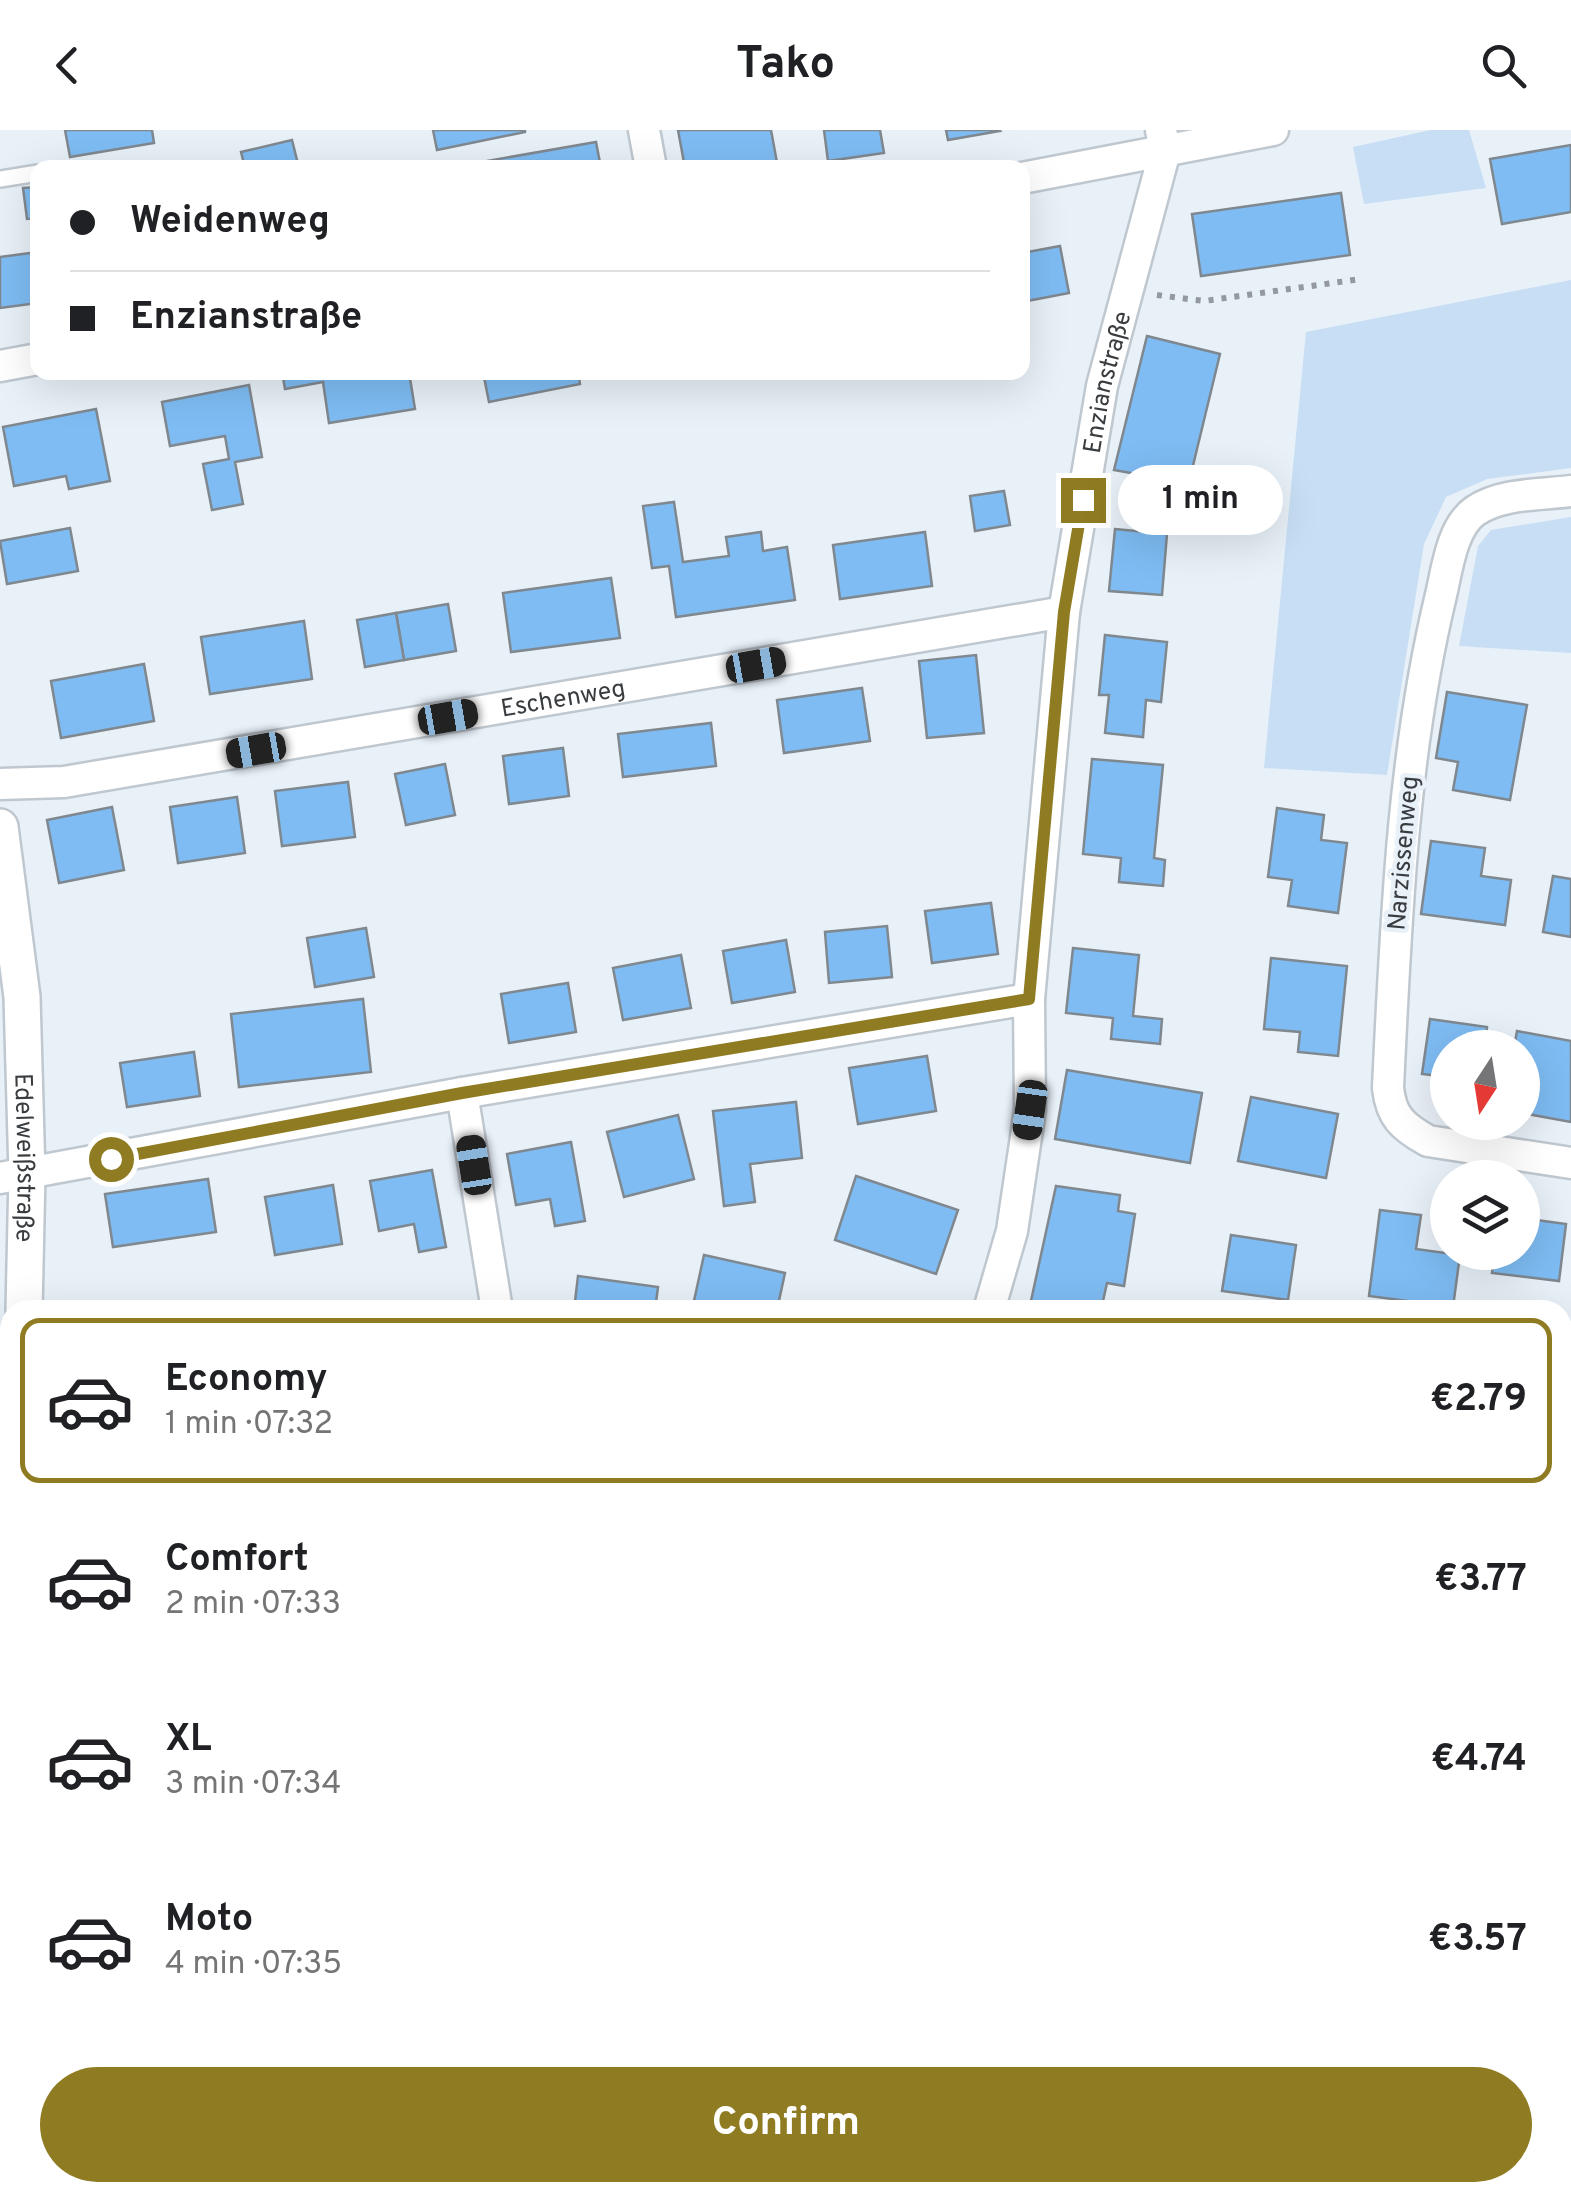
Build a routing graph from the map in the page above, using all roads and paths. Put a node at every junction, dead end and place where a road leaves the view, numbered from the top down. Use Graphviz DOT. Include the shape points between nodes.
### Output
graph roads {
  1 [pos="644,130"];
  2 [pos="1273,130"];
  3 [pos="1163,141"];
  4 [pos="650,160"];
  5 [pos="30,174"];
  6 [pos="1030,176"];
  7 [pos="0,179"];
  8 [pos="1361,279"];
  9 [pos="1126,292"];
  10 [pos="30,360"];
  11 [pos="0,366"];
  12 [pos="1571,491"];
  13 [pos="1064,612"];
  14 [pos="0,784"];
  15 [pos="0,827"];
  16 [pos="1029,999"];
  17 [pos="462,1093"];
  18 [pos="1571,1163"];
  19 [pos="14,1176"];
  20 [pos="23,1300"];
  21 [pos="495,1300"];
  22 [pos="991,1300"];
  1 -- 4 [label="street"];
  2 -- 3 [label="street"];
  3 -- 6 [label="street"];
  3 -- 9 [label="street, Enzianstraße"];
  5 -- 7 [label="lane"];
  8 -- 9 [label="path" via="1204,302"];
  9 -- 13 [label="street, Enzianstraße" via="1102,386"];
  10 -- 11 [label="street"];
  12 -- 18 [label="street, Narzissenweg" via="1500,500 1472,512 1450,557 1419,686 1399,850 1388,1088 1390,1111 1428,1141"];
  13 -- 14 [label="street, Eschenweg" via="64,782"];
  13 -- 16 [label="street, Enzianstraße"];
  15 -- 19 [label="street, Edelweißstraße" via="22,997"];
  16 -- 17 [label="street"];
  16 -- 22 [label="street, Enzianstraße" via="1030,1110 1012,1231"];
  17 -- 19 [label="street"];
  17 -- 21 [label="street"];
  19 -- 20 [label="street, Edelweißstraße"];
}
